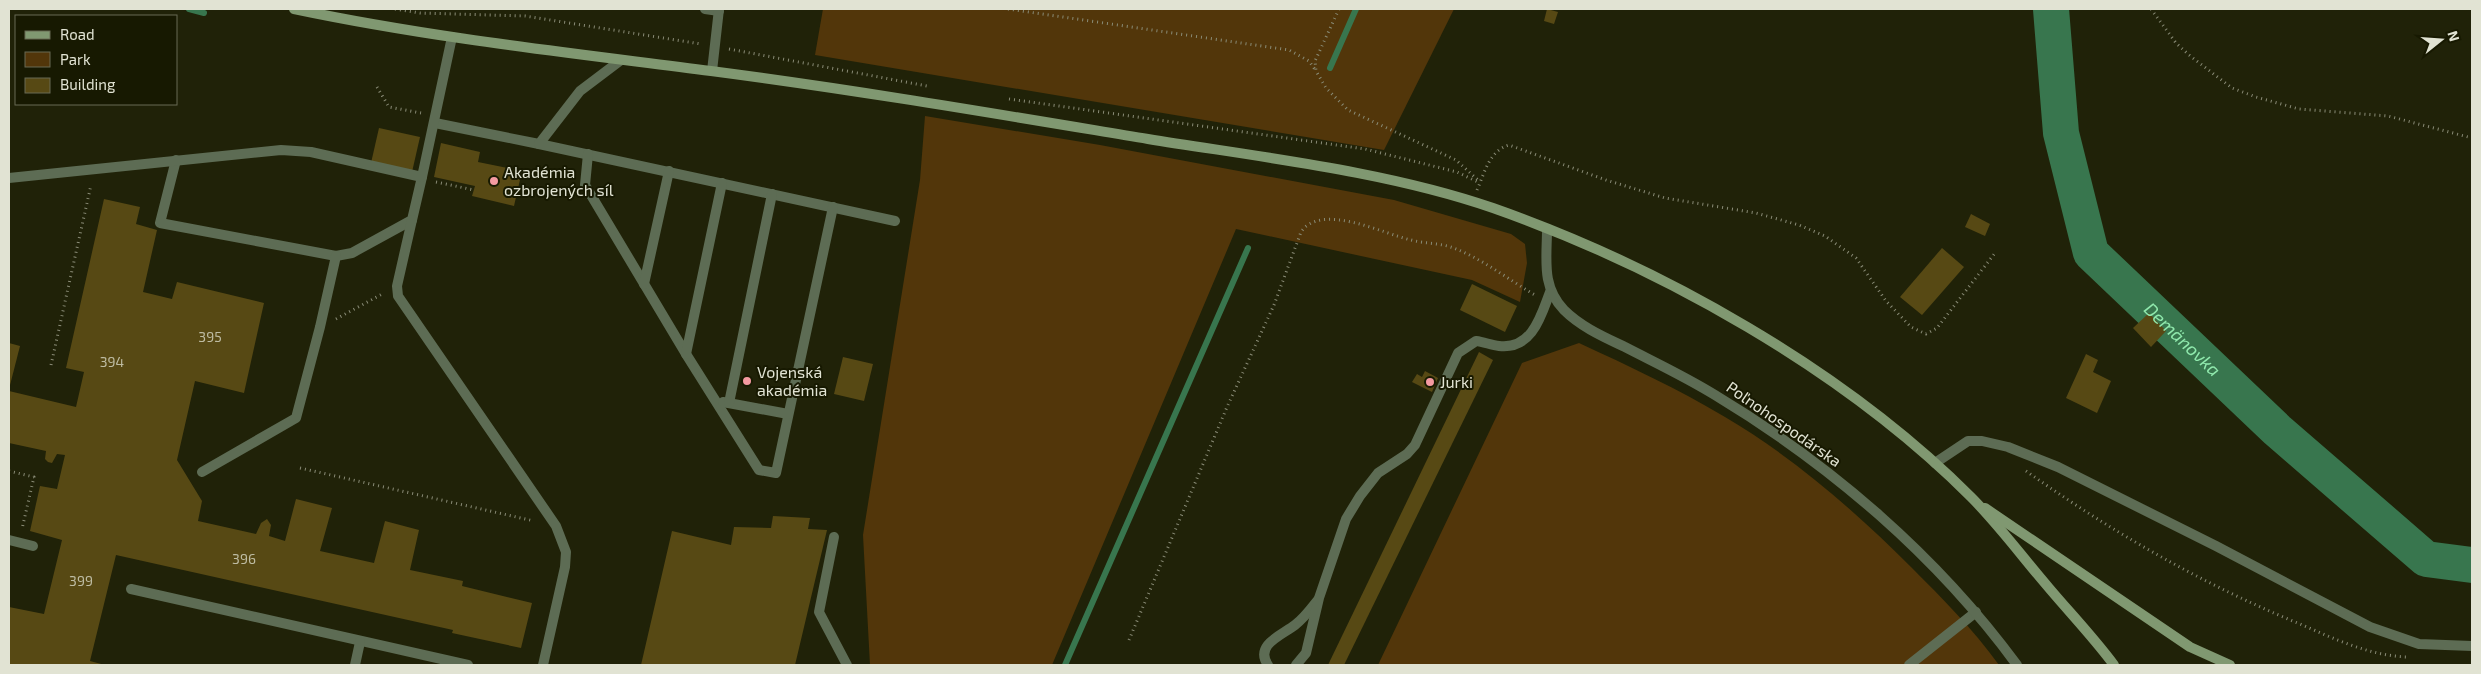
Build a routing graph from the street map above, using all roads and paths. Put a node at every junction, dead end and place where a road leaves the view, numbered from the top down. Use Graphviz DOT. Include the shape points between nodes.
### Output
graph roads {
  1 [pos="294,9"];
  2 [pos="395,9"];
  3 [pos="704,9"];
  4 [pos="1008,9"];
  5 [pos="1339,9"];
  6 [pos="2151,9"];
  7 [pos="719,10"];
  8 [pos="452,37"];
  9 [pos="716,47"];
  10 [pos="621,60"];
  11 [pos="712,71"];
  12 [pos="1316,71"];
  13 [pos="377,87"];
  14 [pos="935,88"];
  15 [pos="1003,98"];
  16 [pos="435,120"];
  17 [pos="2472,138"];
  18 [pos="540,144"];
  19 [pos="588,154"];
  20 [pos="176,160"];
  21 [pos="94,169"];
  22 [pos="669,171"];
  23 [pos="422,177"];
  24 [pos="9,178"];
  25 [pos="1480,182"];
  26 [pos="722,184"];
  27 [pos="474,190"];
  28 [pos="434,191"];
  29 [pos="772,194"];
  30 [pos="1471,201"];
  31 [pos="833,207"];
  32 [pos="412,220"];
  33 [pos="895,221"];
  34 [pos="1547,229"];
  35 [pos="1995,253"];
  36 [pos="336,256"];
  37 [pos="644,284"];
  38 [pos="397,286"];
  39 [pos="1550,292"];
  40 [pos="1546,302"];
  41 [pos="320,327"];
  42 [pos="686,354"];
  43 [pos="51,364"];
  44 [pos="717,401"];
  45 [pos="729,403"];
  46 [pos="788,414"];
  47 [pos="2008,447"];
  48 [pos="1935,463"];
  49 [pos="300,468"];
  50 [pos="9,471"];
  51 [pos="202,472"];
  52 [pos="1974,500"];
  53 [pos="556,526"];
  54 [pos="834,537"];
  55 [pos="14,541"];
  56 [pos="33,546"];
  57 [pos="131,588"];
  58 [pos="1318,598"];
  59 [pos="1976,612"];
  60 [pos="1130,640"];
  61 [pos="360,642"];
  62 [pos="2472,646"];
  63 [pos="2413,658"];
  64 [pos="355,665"];
  65 [pos="468,665"];
  66 [pos="543,665"];
  67 [pos="847,665"];
  68 [pos="1268,665"];
  69 [pos="1296,665"];
  70 [pos="1910,665"];
  71 [pos="2017,665"];
  72 [pos="2114,665"];
  73 [pos="2230,665"];
  1 -- 8 [label="main road"];
  2 -- 9 [label="path" via="420,13 525,16"];
  3 -- 7 [label="street"];
  4 -- 12 [label="path" via="1289,50 1309,61"];
  5 -- 12 [label="path" via="1315,61"];
  6 -- 17 [label="path" via="2176,43 2232,88 2299,109 2388,116"];
  7 -- 9 [label="street"];
  8 -- 10 [label="main road"];
  8 -- 16 [label="street"];
  9 -- 11 [label="street"];
  9 -- 14 [label="path"];
  10 -- 11 [label="main road"];
  10 -- 18 [label="street" via="580,91"];
  11 -- 30 [label="main road" via="845,89 1319,167"];
  12 -- 25 [label="path" via="1326,88 1348,110 1456,160"];
  13 -- 16 [label="path" via="390,107"];
  15 -- 25 [label="path" via="1365,149 1457,172"];
  16 -- 18 [label="street"];
  16 -- 23 [label="street"];
  18 -- 19 [label="street"];
  19 -- 22 [label="street"];
  19 -- 37 [label="street" via="585,184"];
  20 -- 21 [label="street"];
  20 -- 23 [label="street" via="295,150"];
  20 -- 36 [label="street" via="160,223"];
  21 -- 24 [label="street"];
  21 -- 43 [label="path"];
  22 -- 26 [label="street"];
  22 -- 37 [label="street"];
  23 -- 32 [label="street"];
  25 -- 30 [label="path"];
  25 -- 35 [label="path" via="1492,156 1509,146 1666,198 1756,213 1799,226 1825,236 1856,258 1886,301 1910,327 1926,334 1937,328"];
  26 -- 29 [label="street"];
  26 -- 42 [label="street"];
  27 -- 28 [label="path" via="436,182"];
  29 -- 31 [label="street"];
  29 -- 45 [label="street"];
  30 -- 34 [label="main road"];
  31 -- 33 [label="street"];
  31 -- 46 [label="street"];
  32 -- 36 [label="street" via="352,253"];
  32 -- 38 [label="street"];
  34 -- 39 [label="street"];
  34 -- 48 [label="main road" via="1658,279 1773,342 1861,404"];
  36 -- 41 [label="street"];
  37 -- 42 [label="street"];
  38 -- 41 [label="path"];
  38 -- 53 [label="street" via="402,304"];
  39 -- 40 [label="street"];
  39 -- 59 [label="street, Poľnohospodárska" via="1575,320 1692,381 1771,429 1806,455 1889,524"];
  40 -- 58 [label="street" via="1532,333 1522,342 1497,346 1476,341 1458,353 1415,445 1378,474 1355,503 1346,519"];
  40 -- 60 [label="path" via="1455,248 1411,240 1349,222 1316,220 1307,224"];
  41 -- 51 [label="street" via="296,418"];
  42 -- 44 [label="street"];
  44 -- 45 [label="street"];
  44 -- 46 [label="street" via="759,470 776,473"];
  45 -- 46 [label="street"];
  47 -- 48 [label="street" via="1968,442"];
  47 -- 62 [label="street" via="2169,522 2370,627 2419,644"];
  47 -- 63 [label="path" via="2014,461 2026,472 2171,564 2242,600 2356,647"];
  48 -- 52 [label="main road"];
  49 -- 53 [label="path"];
  50 -- 55 [label="path" via="34,477"];
  52 -- 72 [label="main road"];
  52 -- 73 [label="main road" via="2190,646"];
  53 -- 66 [label="street" via="566,552 565,567"];
  54 -- 67 [label="street" via="819,612"];
  55 -- 56 [label="street"];
  57 -- 61 [label="street"];
  58 -- 68 [label="street" via="1307,614 1269,643 1264,660"];
  58 -- 69 [label="street" via="1306,653"];
  59 -- 70 [label="street"];
  59 -- 71 [label="street, Poľnohospodárska"];
  61 -- 64 [label="street"];
  61 -- 65 [label="street"];
}
